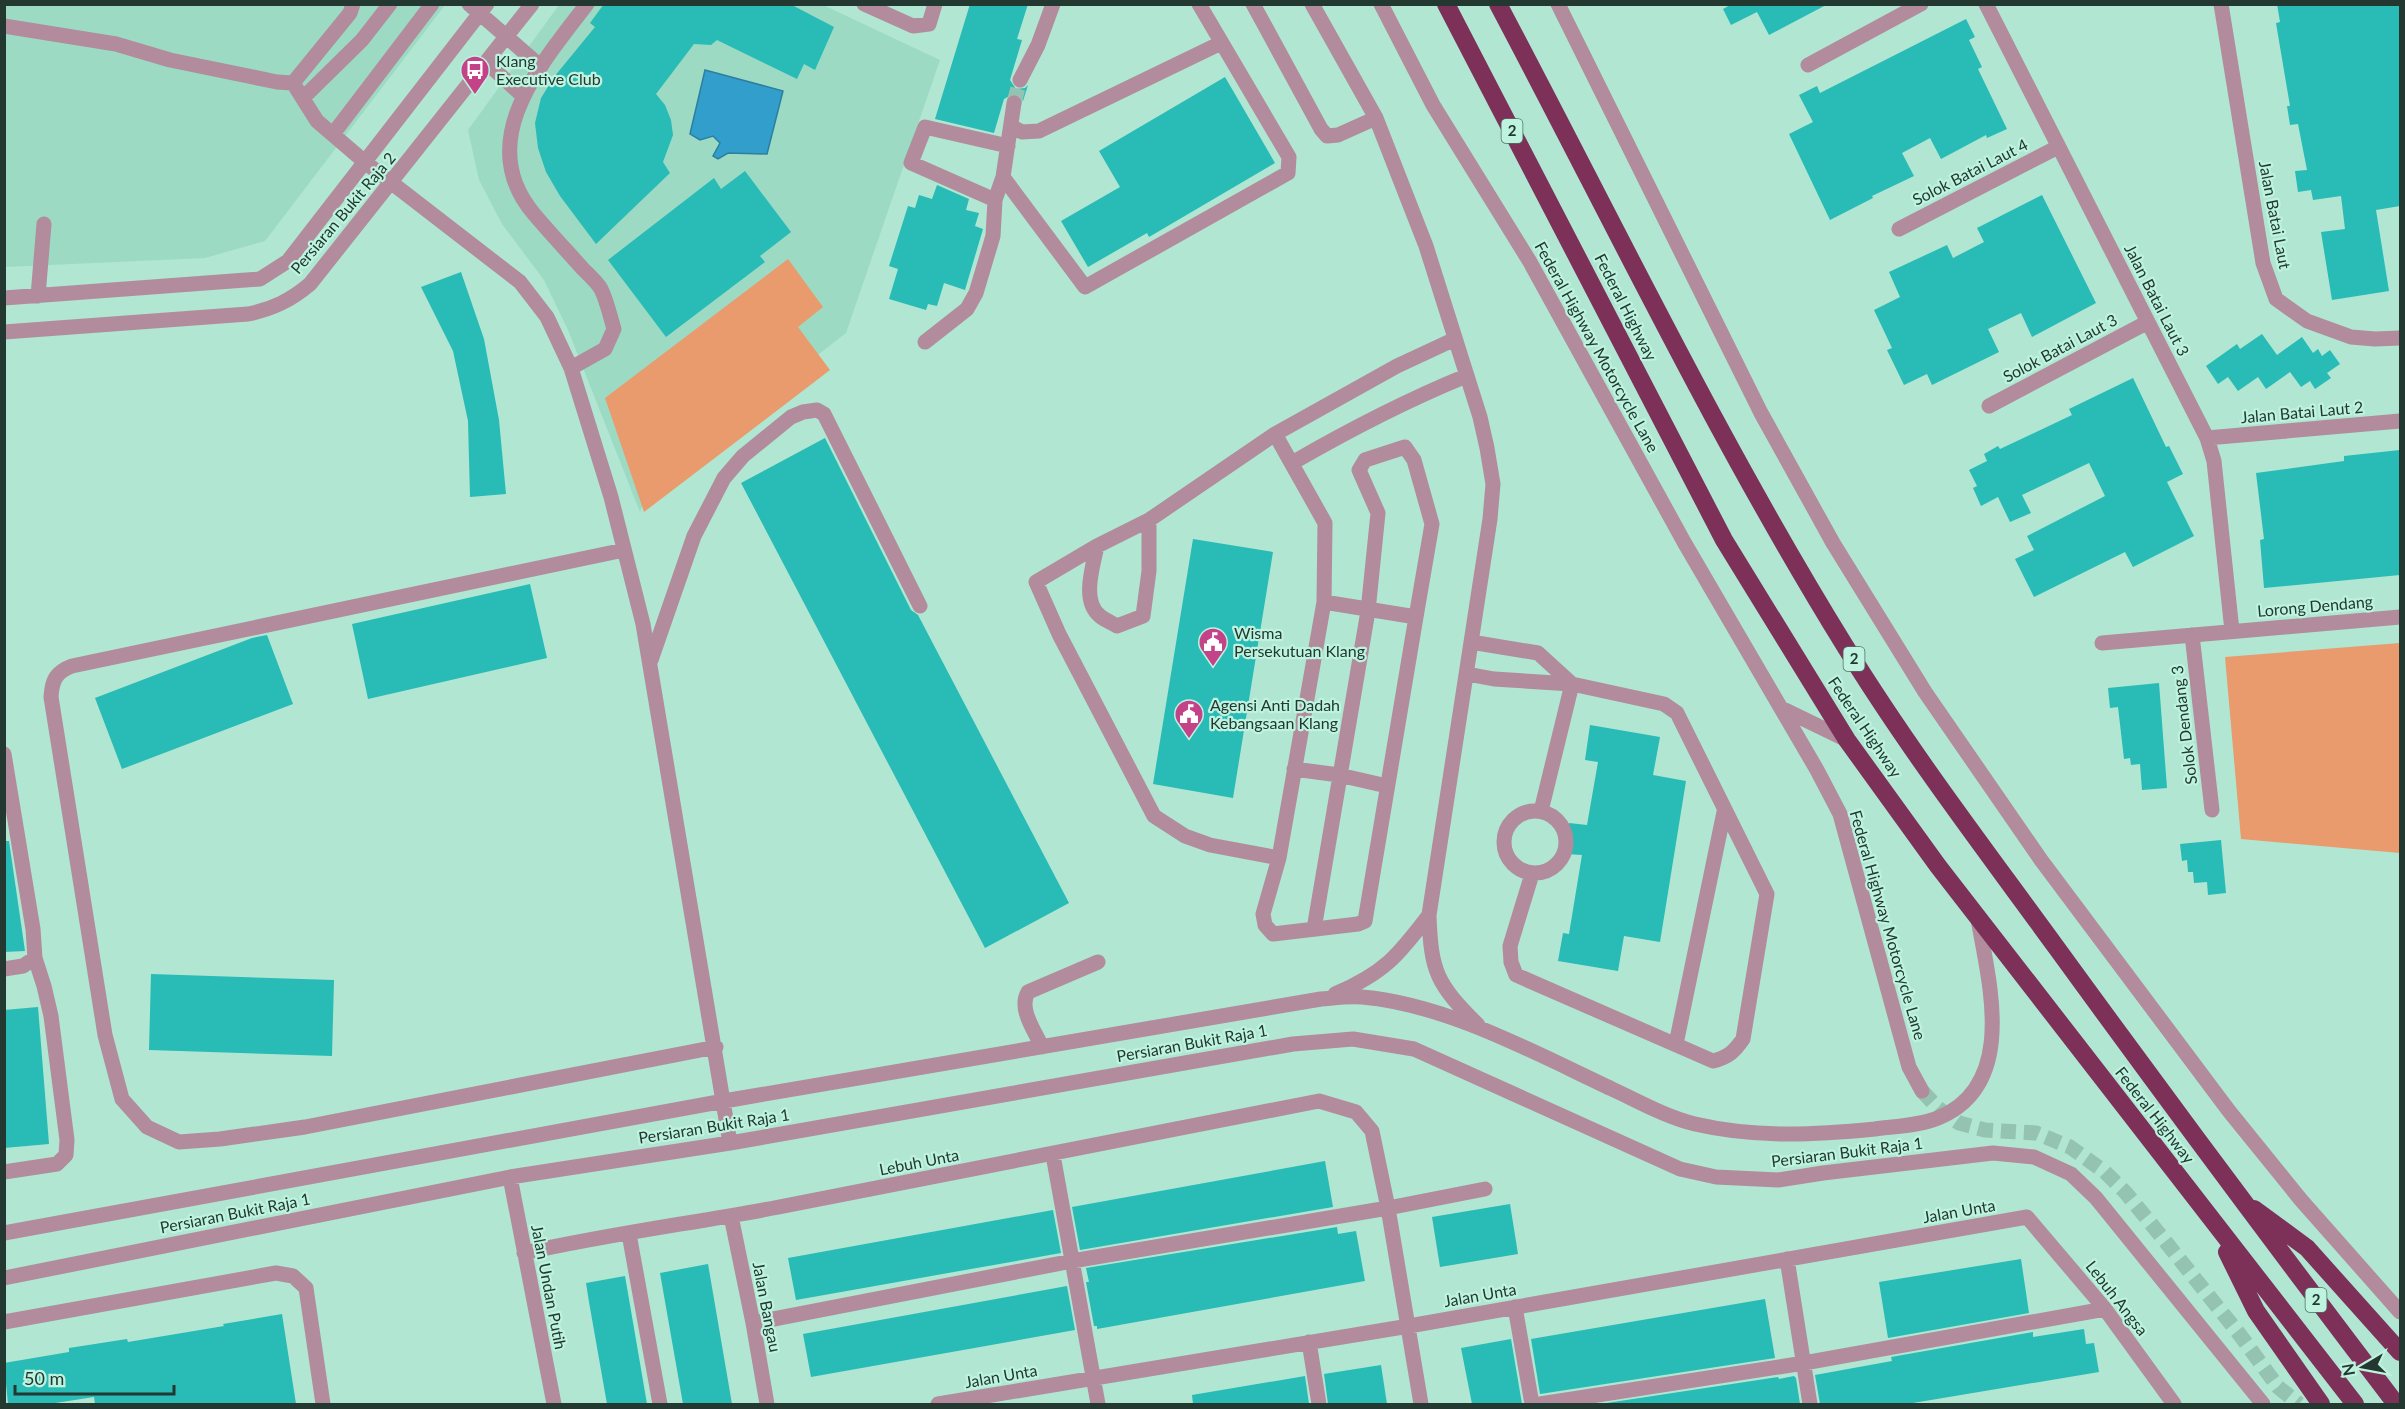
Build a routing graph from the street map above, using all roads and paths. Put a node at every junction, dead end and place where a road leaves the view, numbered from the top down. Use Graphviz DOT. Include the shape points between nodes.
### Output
graph roads {
  1 [pos="353,4"];
  2 [pos="390,4"];
  3 [pos="432,4"];
  4 [pos="532,4"];
  5 [pos="587,4"];
  6 [pos="864,4"];
  7 [pos="935,4"];
  8 [pos="1053,4"];
  9 [pos="1199,4"];
  10 [pos="1253,4"];
  11 [pos="1312,4"];
  12 [pos="1381,4"];
  13 [pos="1446,4"];
  14 [pos="1498,4"];
  15 [pos="1558,4"];
  16 [pos="1921,4"];
  17 [pos="1986,4"];
  18 [pos="2221,4"];
  19 [pos="479,8"];
  20 [pos="4,26"];
  21 [pos="507,37"];
  22 [pos="1221,43"];
  23 [pos="487,63"];
  24 [pos="1808,65"];
  25 [pos="540,66"];
  26 [pos="1020,80"];
  27 [pos="293,83"];
  28 [pos="523,96"];
  29 [pos="303,98"];
  30 [pos="1014,103"];
  31 [pos="1376,118"];
  32 [pos="1011,126"];
  33 [pos="333,134"];
  34 [pos="1008,146"];
  35 [pos="2058,147"];
  36 [pos="366,163"];
  37 [pos="1003,177"];
  38 [pos="392,183"];
  39 [pos="995,200"];
  40 [pos="44,224"];
  41 [pos="1899,229"];
  42 [pos="38,296"];
  43 [pos="4,298"];
  44 [pos="2148,322"];
  45 [pos="4,332"];
  46 [pos="2400,338"];
  47 [pos="1455,339"];
  48 [pos="925,342"];
  49 [pos="571,368"];
  50 [pos="1466,376"];
  51 [pos="1989,406"];
  52 [pos="2400,421"];
  53 [pos="1275,434"];
  54 [pos="2207,438"];
  55 [pos="1292,463"];
  56 [pos="1149,520"];
  57 [pos="1097,546"];
  58 [pos="624,550"];
  59 [pos="1324,602"];
  60 [pos="920,606"];
  61 [pos="1368,611"];
  62 [pos="1416,617"];
  63 [pos="2400,617"];
  64 [pos="2232,631"];
  65 [pos="2192,635"];
  66 [pos="1471,642"];
  67 [pos="2102,643"];
  68 [pos="650,663"];
  69 [pos="1467,674"];
  70 [pos="1572,684"];
  71 [pos="1781,708"];
  72 [pos="1847,740"];
  73 [pos="4,754"];
  74 [pos="1294,769"];
  75 [pos="1339,775"];
  76 [pos="1387,786"];
  77 [pos="2212,810"];
  78 [pos="1541,811"];
  79 [pos="1724,812"];
  80 [pos="1279,858"];
  81 [pos="1532,874"];
  82 [pos="1429,915"];
  83 [pos="1978,919"];
  84 [pos="1314,929"];
  85 [pos="35,958"];
  86 [pos="1098,962"];
  87 [pos="4,969"];
  88 [pos="1321,999"];
  89 [pos="1483,1029"];
  90 [pos="1676,1044"];
  91 [pos="716,1047"];
  92 [pos="1042,1047"];
  93 [pos="1922,1092"];
  94 [pos="724,1101"];
  95 [pos="730,1143"];
  96 [pos="1053,1155"];
  97 [pos="4,1172"];
  98 [pos="510,1177"];
  99 [pos="1485,1189"];
  100 [pos="2236,1195"];
  101 [pos="1388,1208"];
  102 [pos="730,1216"];
  103 [pos="2027,1217"];
  104 [pos="2210,1218"];
  105 [pos="4,1233"];
  106 [pos="629,1234"];
  107 [pos="524,1253"];
  108 [pos="1787,1259"];
  109 [pos="1072,1262"];
  110 [pos="4,1278"];
  111 [pos="1515,1307"];
  112 [pos="2105,1309"];
  113 [pos="2400,1312"];
  114 [pos="4,1322"];
  115 [pos="753,1323"];
  116 [pos="1408,1326"];
  117 [pos="1309,1342"];
  118 [pos="2400,1352"];
  119 [pos="1804,1363"];
  120 [pos="1094,1378"];
  121 [pos="981,1401"];
  122 [pos="323,1404"];
  123 [pos="554,1404"];
  124 [pos="660,1404"];
  125 [pos="767,1404"];
  126 [pos="938,1404"];
  127 [pos="1098,1404"];
  128 [pos="1319,1404"];
  129 [pos="1421,1404"];
  130 [pos="1532,1404"];
  131 [pos="1540,1404"];
  132 [pos="1810,1404"];
  133 [pos="2174,1404"];
  134 [pos="2263,1404"];
  135 [pos="2321,1404"];
  136 [pos="2355,1404"];
  137 [pos="2396,1404"];
  1 -- 27 [label="street" via="350,13"];
  2 -- 29 [label="street" via="362,40"];
  3 -- 33 [label="street"];
  4 -- 21 [label="street, Persiaran Bukit Raja 2"];
  5 -- 25 [label="street"];
  6 -- 7 [label="street" via="913,26 928,24"];
  8 -- 26 [label="street"];
  9 -- 22 [label="street"];
  10 -- 31 [label="street" via="1327,136"];
  11 -- 31 [label="street"];
  12 -- 71 [label="street, Federal Highway Motorcycle Lane" via="1433,105 1530,262 1689,551"];
  13 -- 72 [label="highway, Federal Highway / 2" via="1725,540"];
  14 -- 100 [label="highway, Federal Highway / 2" via="1706,400 1846,649 1939,786"];
  15 -- 113 [label="street" via="1761,413 1833,543 1925,692 2041,860 2229,1111"];
  16 -- 24 [label="street"];
  17 -- 35 [label="street, Jalan Batai Laut 3"];
  18 -- 46 [label="street, Jalan Batai Laut" via="2263,263 2277,299 2307,321 2350,337"];
  19 -- 21 [label="street"];
  19 -- 36 [label="street, Persiaran Bukit Raja 2"];
  20 -- 27 [label="street" via="116,44 170,60"];
  21 -- 23 [label="street, Persiaran Bukit Raja 2"];
  21 -- 25 [label="street"];
  22 -- 32 [label="street" via="1039,131 1022,132"];
  22 -- 37 [label="street" via="1289,157 1288,173 1085,287"];
  23 -- 28 [label="street"];
  23 -- 38 [label="street, Persiaran Bukit Raja 2"];
  25 -- 28 [label="street"];
  27 -- 29 [label="street"];
  28 -- 49 [label="street" via="508,151 517,185 532,211 601,289 614,329 605,349"];
  29 -- 33 [label="street" via="317,121"];
  30 -- 32 [label="street"];
  31 -- 47 [label="street" via="1426,246"];
  32 -- 34 [label="street"];
  33 -- 36 [label="street"];
  34 -- 37 [label="street"];
  34 -- 39 [label="street" via="925,127 911,163"];
  35 -- 41 [label="street, Solok Batai Laut 4"];
  35 -- 44 [label="street, Jalan Batai Laut 3"];
  36 -- 38 [label="street"];
  36 -- 42 [label="street, Persiaran Bukit Raja 2" via="288,261 260,279"];
  37 -- 39 [label="street"];
  38 -- 45 [label="street, Persiaran Bukit Raja 2" via="310,284 271,309 220,317"];
  38 -- 49 [label="street" via="520,282 547,317"];
  39 -- 48 [label="street" via="993,236 976,292 967,309"];
  40 -- 42 [label="street"];
  42 -- 43 [label="street, Persiaran Bukit Raja 2"];
  44 -- 51 [label="street, Solok Batai Laut 3"];
  44 -- 54 [label="street, Jalan Batai Laut 3"];
  47 -- 50 [label="street"];
  47 -- 53 [label="street" via="1396,366"];
  49 -- 58 [label="street"];
  50 -- 55 [label="street" via="1412,398"];
  50 -- 66 [label="street" via="1480,417 1493,484"];
  52 -- 54 [label="street, Jalan Batai Laut 2"];
  53 -- 55 [label="street"];
  53 -- 56 [label="street"];
  54 -- 64 [label="street, Jalan Batai Laut 3" via="2214,461"];
  55 -- 59 [label="street" via="1325,523"];
  56 -- 57 [label="street"];
  56 -- 57 [label="street" via="1149,571 1143,616 1118,626 1099,616 1091,603 1090,580"];
  57 -- 80 [label="street" via="1036,582 1154,816 1185,836 1210,845"];
  58 -- 68 [label="street"];
  58 -- 91 [label="street" via="61,670 55,677 51,696 105,1035 122,1099 147,1127 179,1142 305,1127"];
  59 -- 61 [label="street"];
  59 -- 74 [label="street"];
  60 -- 68 [label="street" via="824,414 817,410 802,412 743,456 724,478 694,536"];
  61 -- 62 [label="street"];
  61 -- 62 [label="street" via="1378,513 1359,470 1365,460 1405,447 1414,460 1432,524"];
  61 -- 75 [label="street"];
  62 -- 76 [label="street"];
  63 -- 64 [label="street, Lorong Dendang"];
  64 -- 65 [label="street, Lorong Dendang"];
  65 -- 67 [label="street, Lorong Dendang"];
  65 -- 77 [label="street, Solok Dendang 3"];
  66 -- 69 [label="street"];
  66 -- 70 [label="street" via="1538,653"];
  68 -- 91 [label="street"];
  69 -- 70 [label="street"];
  69 -- 82 [label="street"];
  70 -- 78 [label="street"];
  70 -- 79 [label="street" via="1664,704 1677,713"];
  71 -- 72 [label="street"];
  71 -- 93 [label="street, Federal Highway Motorcycle Lane" via="1840,814 1909,1067"];
  72 -- 83 [label="highway, Federal Highway / 2"];
  73 -- 85 [label="street"];
  74 -- 75 [label="street"];
  74 -- 80 [label="street"];
  75 -- 76 [label="street"];
  75 -- 84 [label="street"];
  76 -- 84 [label="street" via="1365,921"];
  78 -- 81 [label="street" via="1559,822 1565,852 1552,869"];
  78 -- 81 [label="street" via="1513,819 1504,837 1507,857 1521,871"];
  79 -- 90 [label="street"];
  79 -- 90 [label="street" via="1767,894 1743,1039 1726,1058 1713,1060"];
  80 -- 84 [label="street" via="1263,915 1265,925 1274,934"];
  81 -- 90 [label="street" via="1510,946 1510,962 1516,975"];
  82 -- 88 [label="street" via="1382,969"];
  82 -- 89 [label="street" via="1434,969 1452,999"];
  83 -- 89 [label="street, Persiaran Bukit Raja 1" via="1993,1003 1993,1036 1987,1063 1978,1084 1965,1099 1937,1118 1915,1124 1781,1136 1693,1123"];
  83 -- 104 [label="highway, Federal Highway / 2"];
  85 -- 87 [label="street" via="23,966"];
  85 -- 97 [label="street" via="51,1016 66,1155 57,1164"];
  86 -- 92 [label="street" via="1028,992 1024,1008"];
  88 -- 89 [label="street, Persiaran Bukit Raja 1" via="1384,1000"];
  88 -- 92 [label="street, Persiaran Bukit Raja 1"];
  91 -- 94 [label="street"];
  92 -- 94 [label="street, Persiaran Bukit Raja 1"];
  94 -- 95 [label="street"];
  94 -- 105 [label="street, Persiaran Bukit Raja 1"];
  95 -- 98 [label="street, Persiaran Bukit Raja 1"];
  95 -- 134 [label="street, Persiaran Bukit Raja 1" via="1293,1044 1353,1039 1373,1042 1414,1049 1680,1169 1716,1177 1778,1180 1993,1153 2034,1157 2071,1174 2096,1198"];
  96 -- 101 [label="street, Lebuh Unta" via="1319,1101 1356,1112 1372,1131"];
  96 -- 102 [label="street, Lebuh Unta"];
  96 -- 109 [label="street"];
  98 -- 107 [label="street, Jalan Undan Putih"];
  98 -- 110 [label="street, Persiaran Bukit Raja 1"];
  99 -- 101 [label="street"];
  100 -- 118 [label="highway" via="2307,1248"];
  100 -- 137 [label="highway, Federal Highway / 2"];
  101 -- 109 [label="street"];
  101 -- 116 [label="street"];
  102 -- 106 [label="street, Lebuh Unta"];
  102 -- 115 [label="street, Jalan Bangau"];
  103 -- 108 [label="street, Jalan Unta"];
  103 -- 112 [label="street, Lebuh Angsa"];
  104 -- 135 [label="highway" via="2256,1311"];
  104 -- 136 [label="highway, Federal Highway / 2"];
  106 -- 107 [label="street, Lebuh Unta"];
  106 -- 124 [label="street"];
  107 -- 123 [label="street, Jalan Undan Putih"];
  108 -- 111 [label="street, Jalan Unta"];
  108 -- 119 [label="street"];
  109 -- 115 [label="street"];
  109 -- 120 [label="street"];
  111 -- 116 [label="street, Jalan Unta"];
  111 -- 130 [label="street"];
  112 -- 119 [label="street"];
  112 -- 133 [label="street, Lebuh Angsa"];
  114 -- 122 [label="street" via="276,1273 293,1276 306,1288"];
  115 -- 125 [label="street, Jalan Bangau"];
  116 -- 117 [label="street, Jalan Unta"];
  116 -- 129 [label="street"];
  117 -- 120 [label="street, Jalan Unta"];
  117 -- 128 [label="street"];
  119 -- 131 [label="street"];
  119 -- 132 [label="street"];
  120 -- 121 [label="street, Jalan Unta"];
  120 -- 127 [label="street"];
  121 -- 126 [label="street, Jalan Unta"];
}
